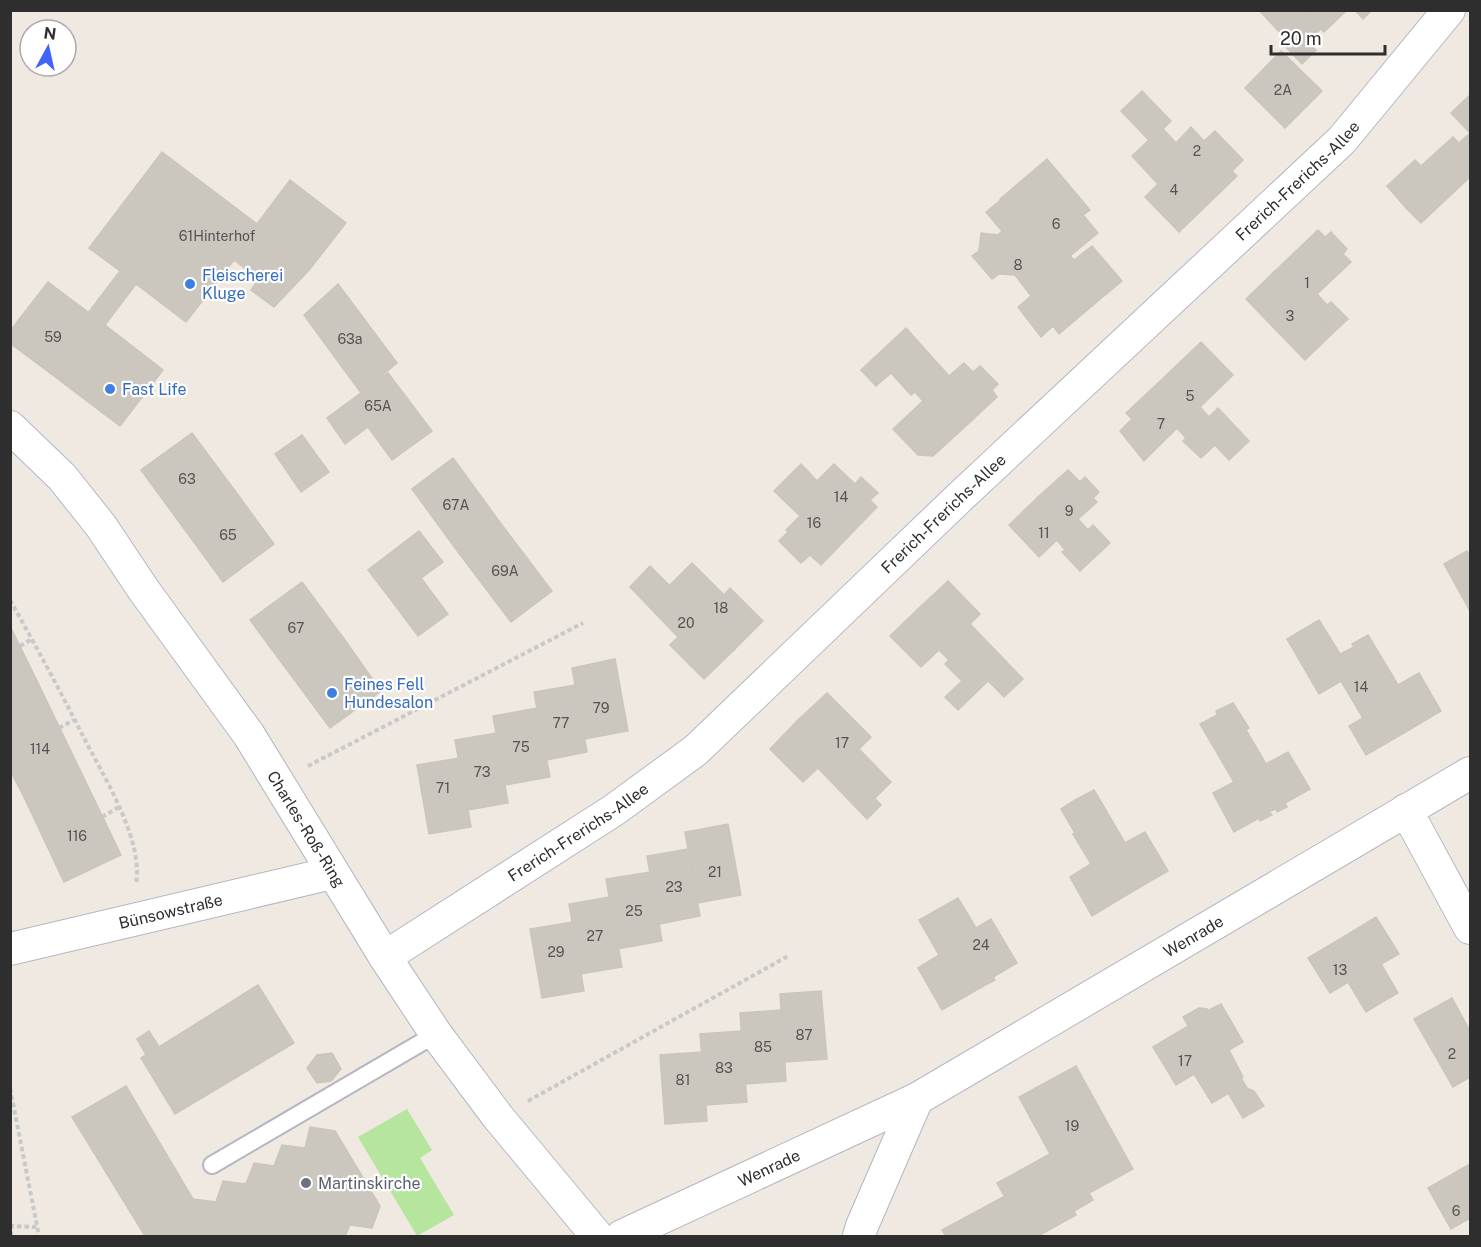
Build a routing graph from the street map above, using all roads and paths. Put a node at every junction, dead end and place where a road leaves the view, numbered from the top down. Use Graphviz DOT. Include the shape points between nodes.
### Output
graph roads {
  1 [pos="1449,10"];
  2 [pos="10,428"];
  3 [pos="10,600"];
  4 [pos="583,623"];
  5 [pos="32,639"];
  6 [pos="20,646"];
  7 [pos="74,720"];
  8 [pos="59,728"];
  9 [pos="1470,773"];
  10 [pos="278,781"];
  11 [pos="119,807"];
  12 [pos="1406,810"];
  13 [pos="102,817"];
  14 [pos="332,873"];
  15 [pos="130,922"];
  16 [pos="1470,928"];
  17 [pos="10,949"];
  18 [pos="790,955"];
  19 [pos="385,957"];
  20 [pos="436,1034"];
  21 [pos="10,1088"];
  22 [pos="917,1099"];
  23 [pos="498,1117"];
  24 [pos="212,1165"];
  25 [pos="11,1226"];
  26 [pos="37,1227"];
  27 [pos="11,1236"];
  28 [pos="39,1236"];
  29 [pos="597,1236"];
  30 [pos="622,1236"];
  31 [pos="859,1236"];
  1 -- 19 [label="street, Frerich-Frerichs-Allee" via="1342,140 696,750 614,810"];
  2 -- 10 [label="street, Charles-Roß-Ring" via="62,477 101,526"];
  3 -- 5 [label="path"];
  4 -- 10 [label="path"];
  5 -- 6 [label="path"];
  5 -- 7 [label="path"];
  7 -- 8 [label="path"];
  7 -- 11 [label="path"];
  9 -- 12 [label="street, Wenrade"];
  10 -- 14 [label="street, Charles-Roß-Ring"];
  11 -- 13 [label="path"];
  11 -- 15 [label="path" via="134,847 138,872"];
  12 -- 16 [label="street"];
  12 -- 22 [label="street, Wenrade"];
  14 -- 15 [label="street, Bünsowstraße"];
  14 -- 19 [label="street, Charles-Roß-Ring"];
  15 -- 17 [label="street, Bünsowstraße"];
  18 -- 23 [label="path"];
  19 -- 20 [label="street, Charles-Roß-Ring"];
  20 -- 23 [label="street, Charles-Roß-Ring"];
  20 -- 24 [label="lane"];
  21 -- 26 [label="path"];
  22 -- 30 [label="street, Wenrade"];
  22 -- 31 [label="street"];
  23 -- 29 [label="street, Charles-Roß-Ring"];
  25 -- 26 [label="path"];
  25 -- 27 [label="path"];
  26 -- 28 [label="path"];
}
